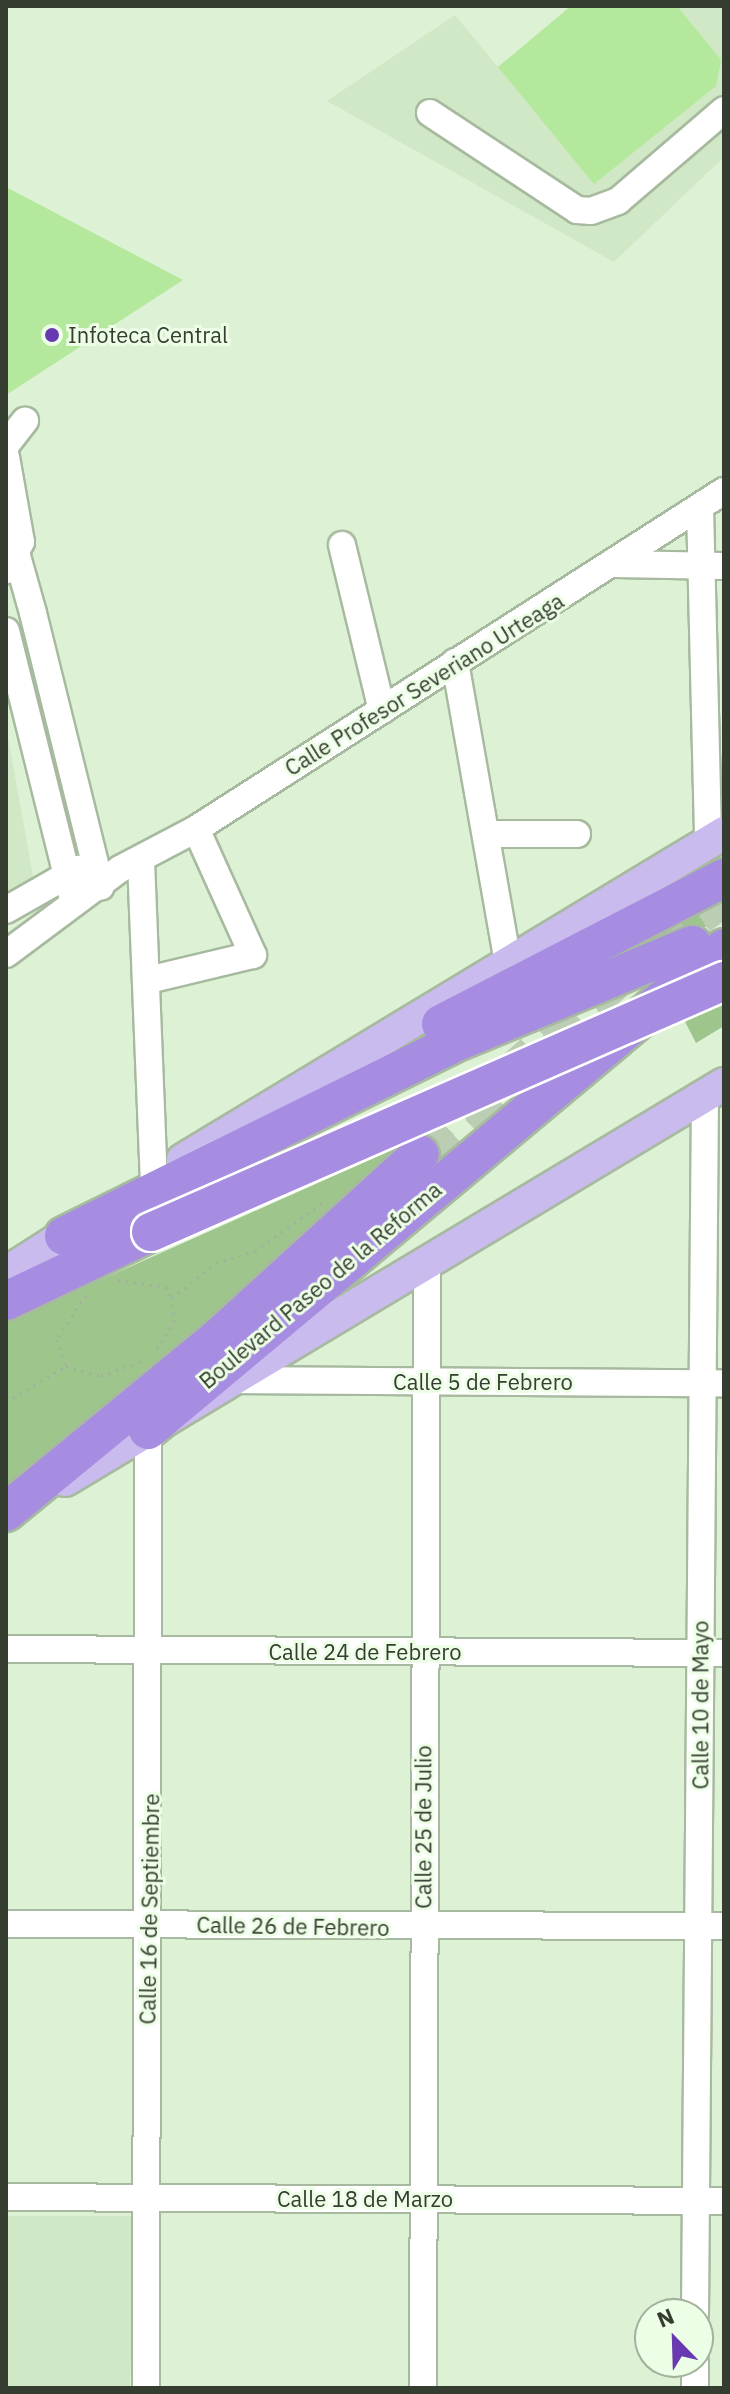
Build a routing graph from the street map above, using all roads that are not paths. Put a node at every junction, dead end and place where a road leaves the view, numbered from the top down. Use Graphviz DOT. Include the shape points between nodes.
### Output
graph roads {
  1 [pos="724,110"];
  2 [pos="430,113"];
  3 [pos="25,421"];
  4 [pos="6,445"];
  5 [pos="6,457"];
  6 [pos="724,491"];
  7 [pos="700,507"];
  8 [pos="342,545"];
  9 [pos="10,561"];
  10 [pos="615,564"];
  11 [pos="713,566"];
  12 [pos="6,631"];
  13 [pos="455,662"];
  14 [pos="382,710"];
  15 [pos="196,829"];
  16 [pos="487,834"];
  17 [pos="577,834"];
  18 [pos="716,838"];
  19 [pos="130,865"];
  20 [pos="63,875"];
  21 [pos="97,875"];
  22 [pos="724,878"];
  23 [pos="74,903"];
  24 [pos="6,910"];
  25 [pos="708,946"];
  26 [pos="6,954"];
  27 [pos="508,964"];
  28 [pos="724,971"];
  29 [pos="148,980"];
  30 [pos="724,981"];
  31 [pos="714,1090"];
  32 [pos="228,1133"];
  33 [pos="498,1145"];
  34 [pos="420,1154"];
  35 [pos="154,1178"];
  36 [pos="64,1236"];
  37 [pos="427,1267"];
  38 [pos="6,1273"];
  39 [pos="6,1301"];
  40 [pos="242,1380"];
  41 [pos="427,1382"];
  42 [pos="713,1383"];
  43 [pos="148,1430"];
  44 [pos="6,1514"];
  45 [pos="6,1649"];
  46 [pos="424,1651"];
  47 [pos="152,1653"];
  48 [pos="712,1653"];
  49 [pos="6,1924"];
  50 [pos="148,1924"];
  51 [pos="711,1926"];
  52 [pos="423,1928"];
  53 [pos="6,2197"];
  54 [pos="147,2197"];
  55 [pos="425,2199"];
  56 [pos="695,2200"];
  57 [pos="724,2201"];
  58 [pos="695,2298"];
  59 [pos="146,2388"];
  60 [pos="423,2388"];
  1 -- 2 [label="street" via="618,201 591,211 577,210"];
  3 -- 4 [label="street"];
  5 -- 9 [label="street" via="20,511"];
  6 -- 7 [label="street, Calle Profesor Severiano Urteaga"];
  7 -- 10 [label="street, Calle Profesor Severiano Urteaga"];
  7 -- 11 [label="street"];
  8 -- 14 [label="street"];
  9 -- 21 [label="street"];
  10 -- 11 [label="street"];
  10 -- 13 [label="street, Calle Profesor Severiano Urteaga"];
  11 -- 18 [label="street"];
  12 -- 20 [label="street"];
  13 -- 14 [label="street, Calle Profesor Severiano Urteaga"];
  13 -- 16 [label="street"];
  14 -- 15 [label="street, Calle Profesor Severiano Urteaga"];
  15 -- 19 [label="street, Calle Profesor Severiano Urteaga"];
  15 -- 29 [label="street" via="253,955"];
  16 -- 17 [label="street"];
  16 -- 27 [label="street"];
  18 -- 27 [label="main road"];
  19 -- 21 [label="street"];
  19 -- 29 [label="street"];
  20 -- 21 [label="street"];
  20 -- 23 [label="street"];
  20 -- 24 [label="street"];
  21 -- 23 [label="street"];
  22 -- 32 [label="highway"];
  23 -- 26 [label="street"];
  25 -- 33 [label="highway, Boulevard Paseo de la Reforma, bridge"];
  25 -- 36 [label="highway" via="452,1044"];
  27 -- 32 [label="main road"];
  28 -- 33 [label="highway, bridge"];
  29 -- 35 [label="street"];
  30 -- 39 [label="highway, bridge"];
  31 -- 37 [label="main road"];
  31 -- 42 [label="street, Calle 10 de Mayo"];
  32 -- 35 [label="main road"];
  33 -- 43 [label="highway, Boulevard Paseo de la Reforma" via="412,1209"];
  34 -- 44 [label="highway" via="220,1336"];
  35 -- 36 [label="main road"];
  36 -- 38 [label="main road"];
  37 -- 40 [label="main road"];
  37 -- 41 [label="street, Calle 25 de Julio"];
  40 -- 41 [label="street, Calle 5 de Febrero"];
  40 -- 43 [label="main road"];
  41 -- 42 [label="street, Calle 5 de Febrero"];
  41 -- 46 [label="street, Calle 25 de Julio"];
  42 -- 48 [label="street, Calle 10 de Mayo"];
  43 -- 44 [label="main road, Boulevard Paseo de la Reforma"];
  43 -- 47 [label="street, Calle 16 de Septiembre"];
  45 -- 47 [label="street, Calle 24 de Febrero"];
  46 -- 47 [label="street, Calle 24 de Febrero"];
  46 -- 48 [label="street, Calle 24 de Febrero"];
  46 -- 52 [label="street, Calle 25 de Julio"];
  47 -- 50 [label="street, Calle 16 de Septiembre"];
  48 -- 51 [label="street, Calle 10 de Mayo"];
  49 -- 50 [label="street, Calle 26 de Febrero"];
  50 -- 52 [label="street, Calle 26 de Febrero"];
  50 -- 54 [label="street, Calle 16 de Septiembre"];
  51 -- 52 [label="street, Calle 26 de Febrero"];
  51 -- 56 [label="street, Calle 10 de Mayo"];
  52 -- 55 [label="street, Calle 25 de Julio"];
  53 -- 54 [label="street, Calle 18 de Marzo"];
  54 -- 55 [label="street, Calle 18 de Marzo"];
  54 -- 59 [label="street, Calle 16 de Septiembre"];
  55 -- 56 [label="street, Calle 18 de Marzo"];
  55 -- 60 [label="street, Calle 25 de Julio"];
  56 -- 57 [label="street, Calle 18 de Marzo"];
  56 -- 58 [label="street, Calle 10 de Mayo"];
}
